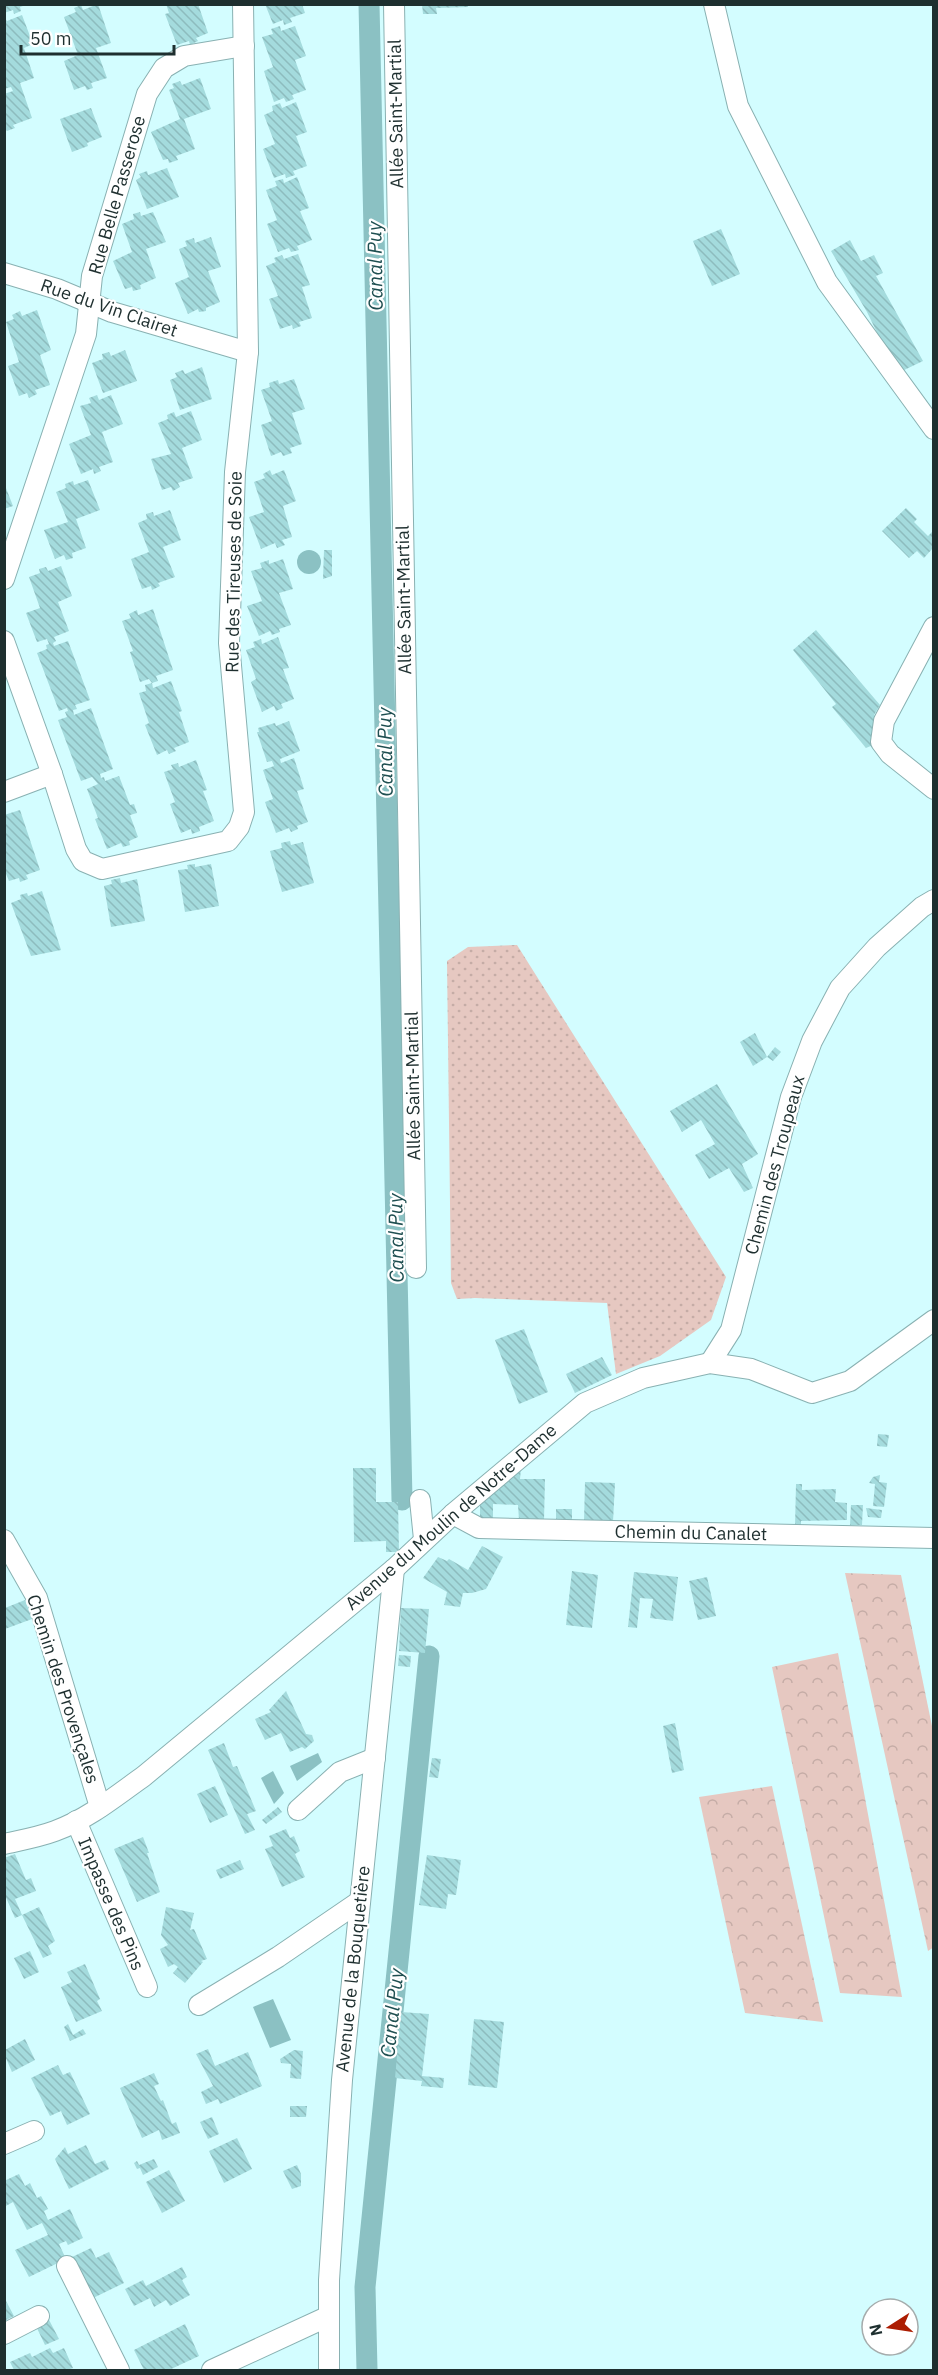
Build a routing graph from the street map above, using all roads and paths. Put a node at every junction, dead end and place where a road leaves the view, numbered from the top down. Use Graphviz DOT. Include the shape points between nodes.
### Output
graph roads {
  1 [pos="243,4"];
  2 [pos="394,4"];
  3 [pos="714,4"];
  4 [pos="244,46"];
  5 [pos="4,273"];
  6 [pos="89,303"];
  7 [pos="248,352"];
  8 [pos="933,429"];
  9 [pos="4,579"];
  10 [pos="933,627"];
  11 [pos="4,641"];
  12 [pos="52,774"];
  13 [pos="933,789"];
  14 [pos="4,792"];
  15 [pos="933,900"];
  16 [pos="416,1268"];
  17 [pos="933,1320"];
  18 [pos="710,1363"];
  19 [pos="420,1500"];
  20 [pos="453,1514"];
  21 [pos="933,1538"];
  22 [pos="424,1539"];
  23 [pos="4,1540"];
  24 [pos="394,1569"];
  25 [pos="375,1758"];
  26 [pos="100,1807"];
  27 [pos="298,1810"];
  28 [pos="76,1821"];
  29 [pos="4,1844"];
  30 [pos="360,1901"];
  31 [pos="147,1987"];
  32 [pos="199,2005"];
  33 [pos="34,2131"];
  34 [pos="4,2144"];
  35 [pos="67,2266"];
  36 [pos="39,2316"];
  37 [pos="329,2316"];
  38 [pos="4,2334"];
  39 [pos="119,2370"];
  40 [pos="212,2370"];
  41 [pos="329,2370"];
  1 -- 4 [label="street, Rue des Tireuses de Soie"];
  2 -- 16 [label="street, Allée Saint-Martial"];
  3 -- 8 [label="street" via="738,106 827,282"];
  4 -- 6 [label="street, Rue Belle Passerose" via="184,56 164,68 147,94 92,276"];
  4 -- 7 [label="street, Rue des Tireuses de Soie"];
  5 -- 6 [label="street, Rue du Vin Clairet"];
  6 -- 7 [label="street, Rue du Vin Clairet"];
  6 -- 9 [label="street, Rue Belle Passerose" via="86,334"];
  7 -- 12 [label="street, Rue des Tireuses de Soie" via="235,472 229,643 244,812 239,827 228,841 102,869 83,861 76,849"];
  10 -- 13 [label="street" via="884,722 881,742"];
  11 -- 12 [label="street"];
  12 -- 14 [label="street"];
  15 -- 18 [label="street, Chemin des Troupeaux" via="877,946 840,988 812,1041 791,1097 731,1330"];
  17 -- 18 [label="street, Avenue du Moulin de Notre-Dame" via="850,1381 812,1393 751,1369"];
  18 -- 20 [label="street, Avenue du Moulin de Notre-Dame" via="643,1378 585,1403"];
  19 -- 22 [label="street"];
  20 -- 21 [label="street, Chemin du Canalet" via="479,1528"];
  20 -- 22 [label="street, Avenue du Moulin de Notre-Dame"];
  22 -- 24 [label="street, Avenue du Moulin de Notre-Dame"];
  23 -- 26 [label="street, Chemin des Provençales" via="38,1598"];
  24 -- 25 [label="street, Avenue de la Bouquetière"];
  24 -- 26 [label="street, Avenue du Moulin de Notre-Dame" via="144,1776"];
  25 -- 27 [label="street" via="340,1772"];
  25 -- 30 [label="street, Avenue de la Bouquetière"];
  26 -- 28 [label="street, Avenue du Moulin de Notre-Dame"];
  28 -- 29 [label="street, Avenue du Moulin de Notre-Dame" via="46,1834"];
  28 -- 31 [label="street, Impasse des Pins"];
  30 -- 32 [label="street"];
  30 -- 37 [label="street, Avenue de la Bouquetière" via="341,2092"];
  33 -- 34 [label="street"];
  35 -- 39 [label="street"];
  36 -- 38 [label="street"];
  37 -- 40 [label="street"];
  37 -- 41 [label="street, Avenue de la Bouquetière"];
}
